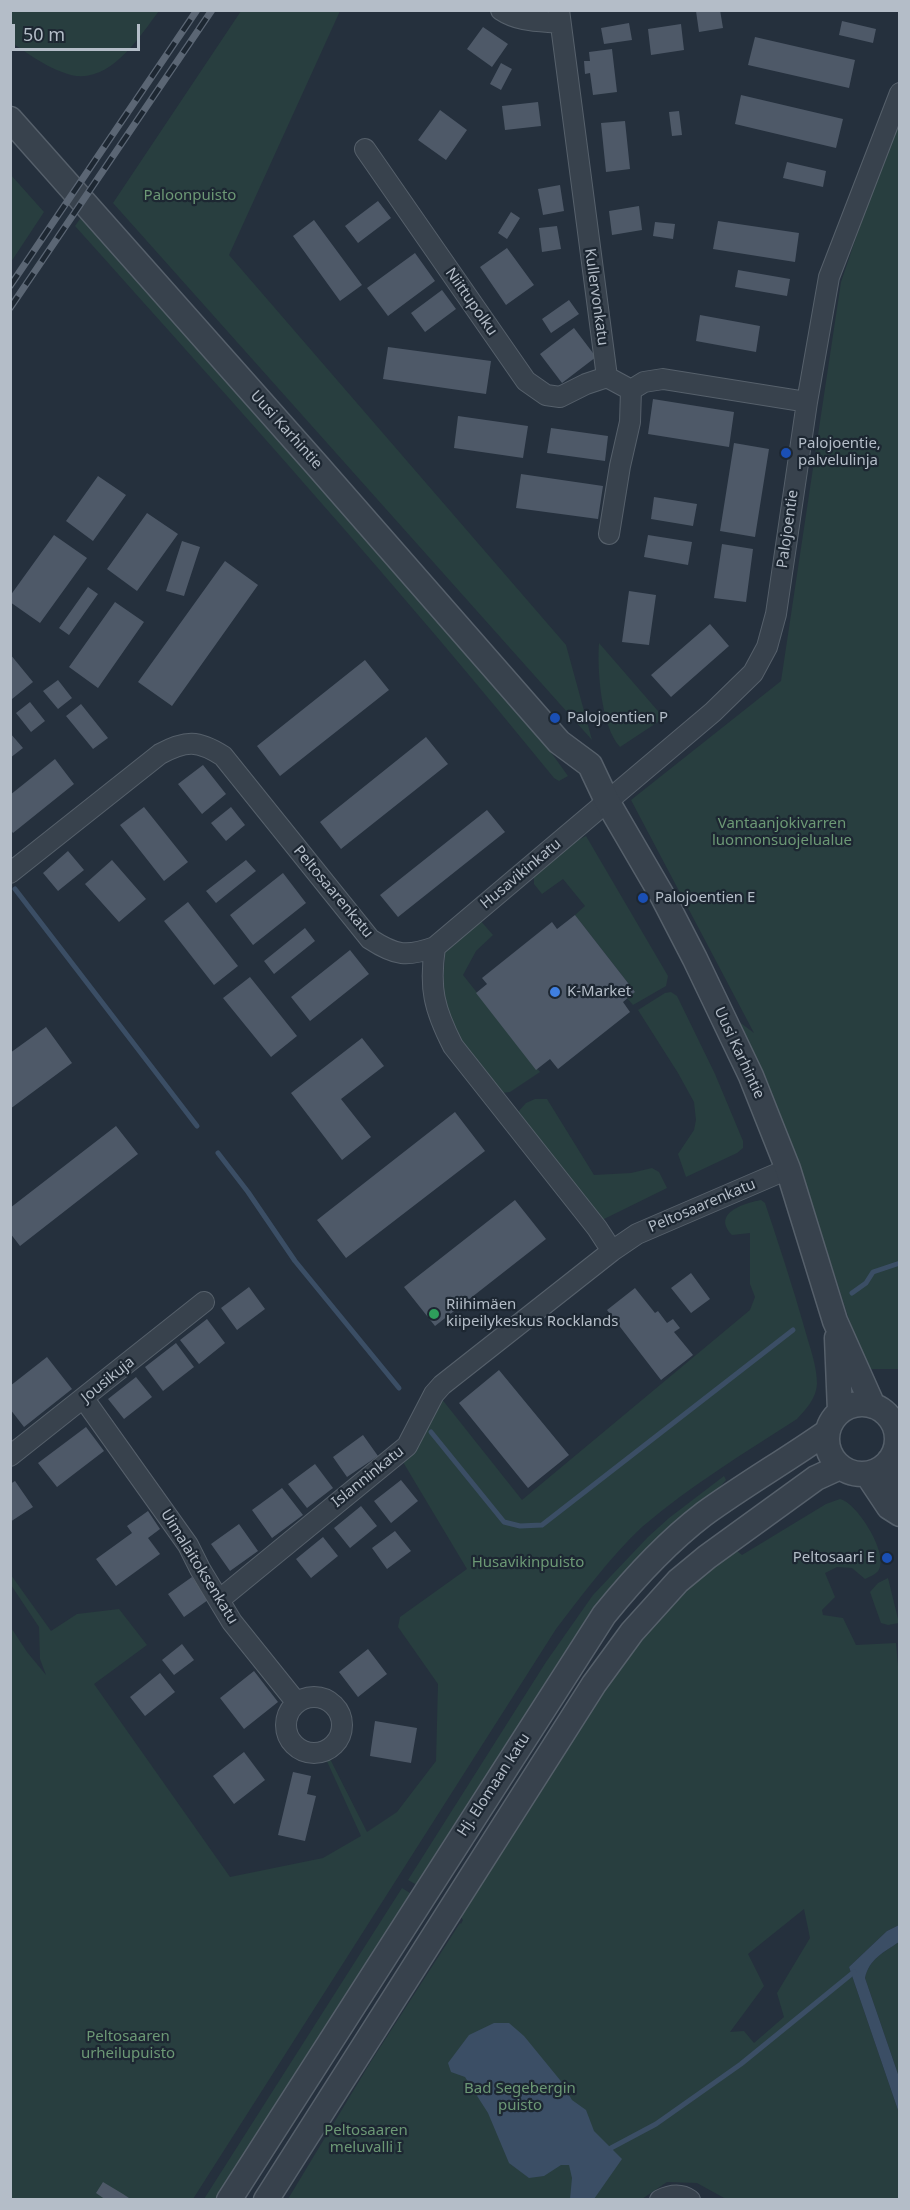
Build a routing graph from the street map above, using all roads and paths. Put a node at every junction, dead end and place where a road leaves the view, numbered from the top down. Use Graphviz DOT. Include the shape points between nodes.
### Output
graph roads {
  1 [pos="501,10"];
  2 [pos="559,17"];
  3 [pos="900,93"];
  4 [pos="10,120"];
  5 [pos="364,149"];
  6 [pos="607,377"];
  7 [pos="631,390"];
  8 [pos="807,402"];
  9 [pos="609,534"];
  10 [pos="607,801"];
  11 [pos="10,873"];
  12 [pos="435,947"];
  13 [pos="788,1169"];
  14 [pos="612,1251"];
  15 [pos="204,1302"];
  16 [pos="835,1321"];
  17 [pos="84,1399"];
  18 [pos="885,1406"];
  19 [pos="840,1412"];
  20 [pos="827,1432"];
  21 [pos="898,1432"];
  22 [pos="10,1456"];
  23 [pos="889,1461"];
  24 [pos="840,1467"];
  25 [pos="867,1474"];
  26 [pos="900,1488"];
  27 [pos="900,1514"];
  28 [pos="219,1600"];
  29 [pos="297,1703"];
  30 [pos="229,2199"];
  31 [pos="266,2199"];
  32 [pos="660,2199"];
  33 [pos="690,2199"];
  1 -- 2 [label="street" via="525,20"];
  2 -- 6 [label="street, Kullervonkatu"];
  3 -- 8 [label="street, Palojoentie" via="829,277"];
  4 -- 10 [label="street, Uusi Karhintie" via="559,742 577,777"];
  5 -- 6 [label="street, Niittupolku" via="526,381 546,395 560,397"];
  6 -- 7 [label="street"];
  7 -- 8 [label="street" via="644,382 663,379"];
  7 -- 9 [label="street" via="630,422"];
  8 -- 10 [label="street, Palojoentie" via="776,614 767,647 753,673 713,712"];
  10 -- 12 [label="street, Husavikinkatu"];
  10 -- 13 [label="street, Uusi Karhintie" via="695,959 752,1076"];
  11 -- 12 [label="street, Peltosaarenkatu" via="160,754 193,742 223,756 370,939 386,950 406,955"];
  12 -- 14 [label="street" via="434,999 453,1046"];
  13 -- 14 [label="street, Peltosaarenkatu" via="637,1234"];
  13 -- 16 [label="street, Uusi Karhintie"];
  14 -- 28 [label="street, Islanninkatu" via="442,1385 407,1446"];
  15 -- 17 [label="street, Jousikuja"];
  16 -- 18 [label="street, Uusi Karhintie"];
  16 -- 19 [label="street, Uusi Karhintie"];
  17 -- 22 [label="street, Jousikuja"];
  17 -- 28 [label="street, Uimalaitoksenkatu" via="188,1545"];
  18 -- 19 [label="street" via="861,1404"];
  18 -- 21 [label="street"];
  19 -- 20 [label="street" via="831,1420"];
  20 -- 24 [label="street" via="828,1451"];
  20 -- 30 [label="street, Hj. Elomaan katu" via="705,1514 665,1546 604,1615"];
  21 -- 23 [label="street"];
  23 -- 25 [label="street"];
  23 -- 26 [label="street"];
  24 -- 25 [label="street"];
  24 -- 31 [label="street, Hj. Elomaan katu" via="816,1478 678,1581 616,1653"];
  25 -- 27 [label="street" via="889,1507"];
  28 -- 29 [label="street, Uimalaitoksenkatu"];
  32 -- 33 [label="street" via="684,2195"];
}
